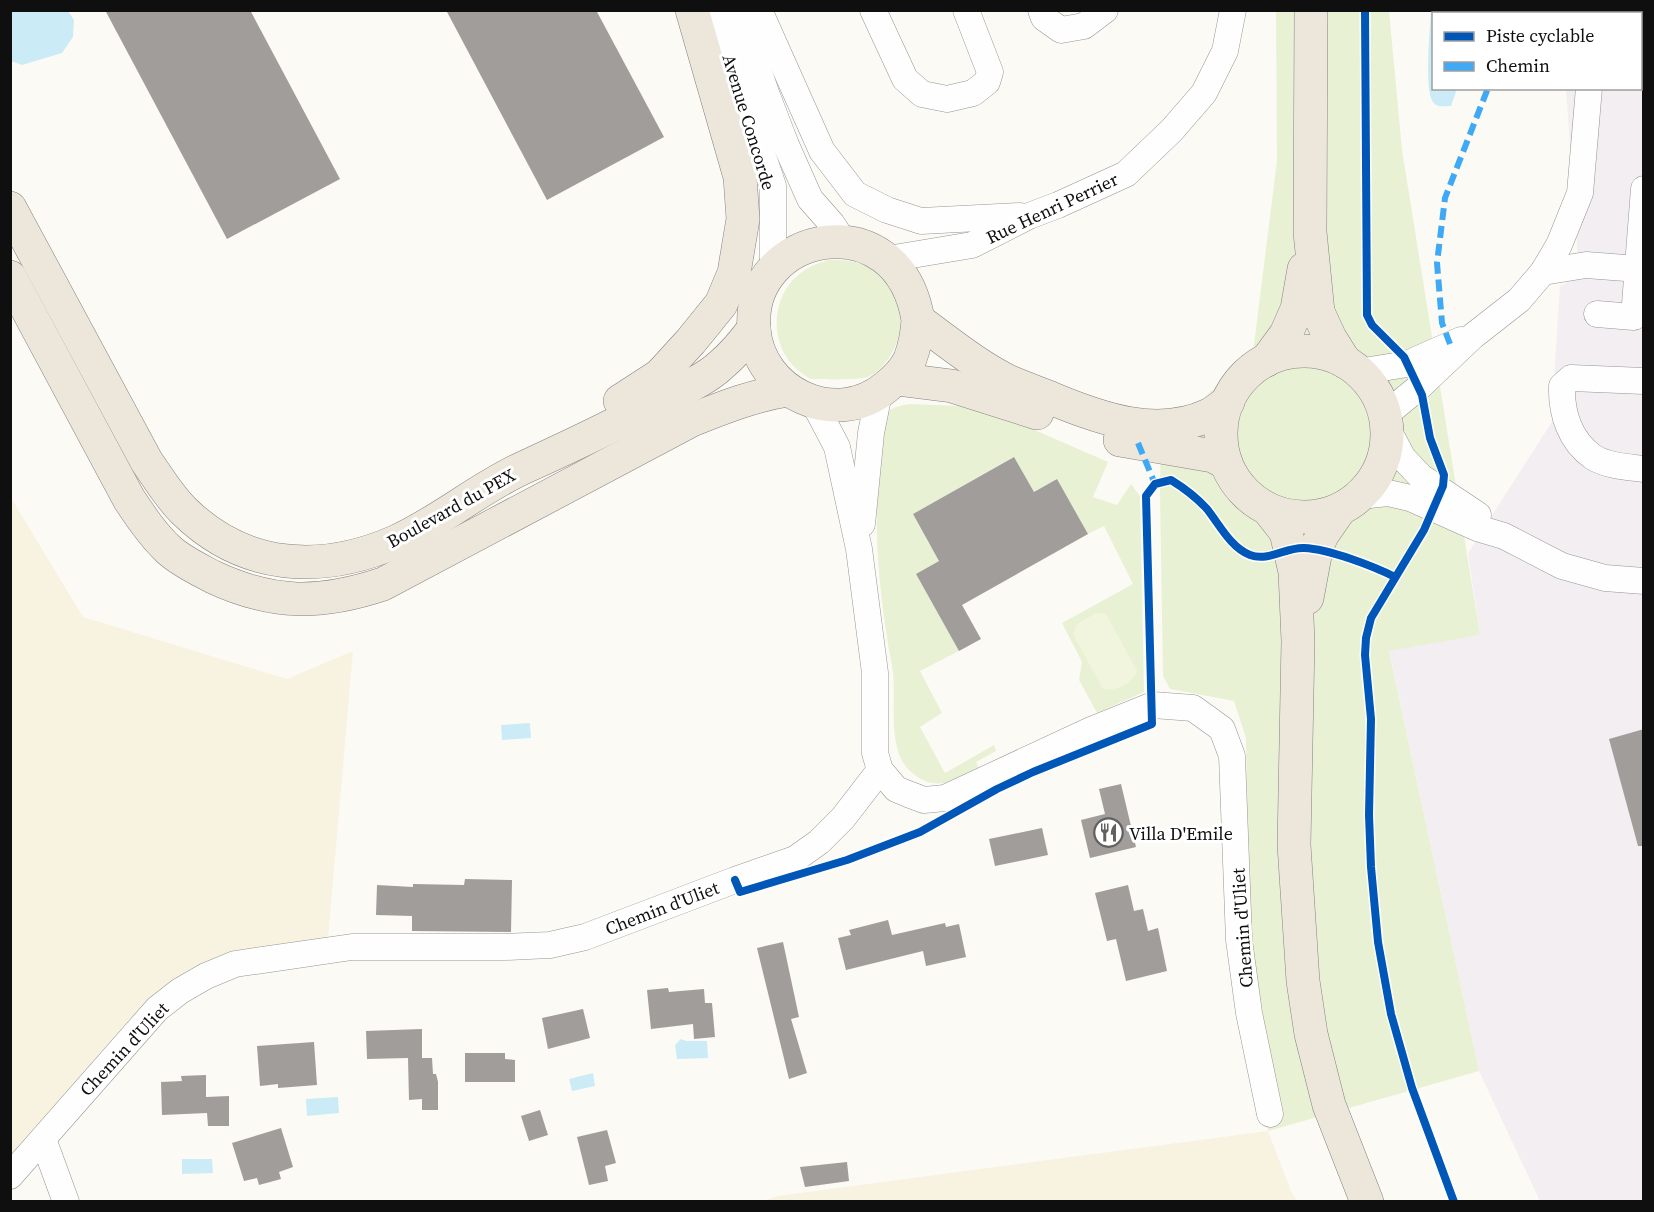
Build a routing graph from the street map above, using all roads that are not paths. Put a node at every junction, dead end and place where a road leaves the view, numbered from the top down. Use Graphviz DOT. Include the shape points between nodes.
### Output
graph roads {
  1 [pos="692,10"];
  2 [pos="714,10"];
  3 [pos="738,10"];
  4 [pos="759,10"];
  5 [pos="873,10"];
  6 [pos="966,10"];
  7 [pos="1041,10"];
  8 [pos="1106,10"];
  9 [pos="1233,10"];
  10 [pos="1311,10"];
  11 [pos="1589,90"];
  12 [pos="1644,189"];
  13 [pos="10,208"];
  14 [pos="1029,216"];
  15 [pos="1310,232"];
  16 [pos="843,241"];
  17 [pos="888,259"];
  18 [pos="1639,269"];
  19 [pos="773,271"];
  20 [pos="1543,272"];
  21 [pos="10,277"];
  22 [pos="1597,314"];
  23 [pos="918,320"];
  24 [pos="754,328"];
  25 [pos="1473,336"];
  26 [pos="1267,360"];
  27 [pos="1352,367"];
  28 [pos="1644,381"];
  29 [pos="888,386"];
  30 [pos="801,396"];
  31 [pos="1228,402"];
  32 [pos="1386,421"];
  33 [pos="1226,463"];
  34 [pos="519,469"];
  35 [pos="1644,469"];
  36 [pos="1350,503"];
  37 [pos="1268,509"];
  38 [pos="1504,536"];
  39 [pos="859,549"];
  40 [pos="1644,580"];
  41 [pos="1298,641"];
  42 [pos="880,770"];
  43 [pos="1270,1114"];
  44 [pos="44,1139"];
  45 [pos="10,1176"];
  46 [pos="66,1202"];
  47 [pos="1367,1202"];
  1 -- 34 [label="main road" via="740,177 743,219 734,273 721,304 660,375"];
  2 -- 19 [label="street, Avenue Concorde" via="773,186"];
  3 -- 16 [label="street, Avenue Concorde" via="766,93 810,199"];
  4 -- 14 [label="street" via="822,151 855,194 886,210 921,221"];
  5 -- 6 [label="street" via="905,79 922,94 946,99 973,93 987,82 990,72"];
  7 -- 8 [label="street" via="1044,18 1061,30 1084,26"];
  9 -- 14 [label="street, Rue Henri Perrier" via="1225,51 1204,93 1172,130 1126,174"];
  10 -- 15 [label="main road"];
  11 -- 20 [label="street" via="1580,193 1559,245"];
  12 -- 18 [label="street"];
  13 -- 34 [label="main road, Boulevard du PEX" via="147,462 184,511 228,544 280,561 329,562 358,555 396,541"];
  14 -- 17 [label="street, Rue Henri Perrier" via="972,245"];
  15 -- 26 [label="main road" via="1297,309 1286,334"];
  15 -- 27 [label="main road" via="1318,312 1330,338"];
  16 -- 17 [label="main road" via="874,250"];
  16 -- 19 [label="main road" via="804,247"];
  17 -- 23 [label="main road" via="909,286"];
  18 -- 20 [label="street" via="1586,265"];
  18 -- 22 [label="street" via="1634,318"];
  19 -- 24 [label="main road" via="762,288"];
  20 -- 25 [label="street" via="1519,300"];
  21 -- 30 [label="main road, Boulevard du PEX" via="148,528 171,551 198,569 228,584 281,598 328,599 383,584 692,420 769,393"];
  23 -- 29 [label="main road" via="909,361"];
  23 -- 31 [label="main road" via="1009,382 1121,423 1184,423 1209,415"];
  24 -- 30 [label="main road" via="757,346 775,378"];
  24 -- 34 [label="main road, Boulevard du PEX" via="719,367 598,434"];
  25 -- 27 [label="street" via="1407,363"];
  25 -- 32 [label="street"];
  26 -- 27 [label="main road" via="1306,351 1327,354"];
  26 -- 31 [label="main road" via="1237,385"];
  27 -- 32 [label="main road" via="1377,394"];
  28 -- 35 [label="street" via="1571,378 1562,386 1562,404 1575,438 1594,457 1614,465"];
  29 -- 30 [label="main road" via="864,401 847,405 831,405"];
  29 -- 33 [label="main road" via="952,386 1112,438 1213,456"];
  29 -- 39 [label="street" via="871,433"];
  30 -- 39 [label="street" via="837,447"];
  31 -- 33 [label="main road" via="1222,422"];
  32 -- 36 [label="main road" via="1385,453 1376,476"];
  32 -- 38 [label="street" via="1403,458 1421,477"];
  33 -- 37 [label="main road" via="1250,498"];
  36 -- 37 [label="main road" via="1316,517"];
  36 -- 38 [label="street" via="1388,493"];
  36 -- 41 [label="main road" via="1322,536 1316,550"];
  37 -- 41 [label="main road" via="1286,532 1291,549"];
  38 -- 40 [label="street" via="1562,566 1605,578"];
  39 -- 42 [label="street" via="875,673 875,753"];
  41 -- 47 [label="main road" via="1294,845 1302,981 1329,1105"];
  42 -- 43 [label="street, Chemin d'Uliet" via="896,789 924,800 945,798 1153,705 1193,708 1222,729 1232,756 1239,940"];
  42 -- 44 [label="street, Chemin d'Uliet" via="843,818 795,859 585,937 550,945 505,947 352,947 235,964 206,976 157,1009"];
  44 -- 45 [label="street, Chemin d'Uliet"];
  44 -- 46 [label="street"];
}
